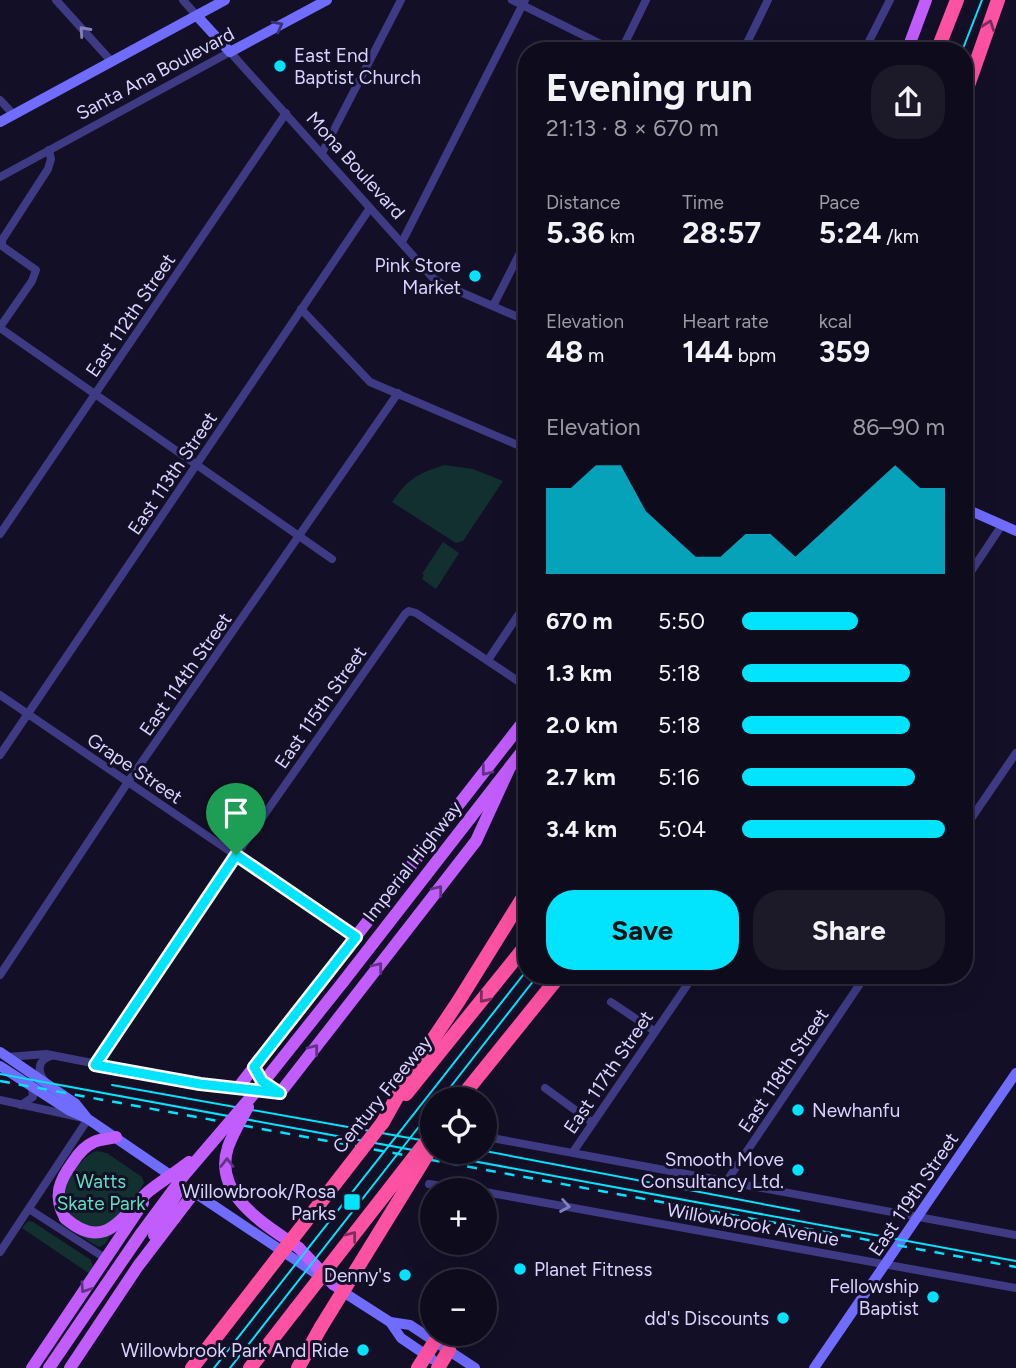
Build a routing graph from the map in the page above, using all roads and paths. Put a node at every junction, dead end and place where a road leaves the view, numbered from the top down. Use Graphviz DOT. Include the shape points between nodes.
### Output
graph roads {
  1 [pos="56,0"];
  2 [pos="183,0"];
  3 [pos="225,0"];
  4 [pos="327,0"];
  5 [pos="401,0"];
  6 [pos="512,0"];
  7 [pos="646,0"];
  8 [pos="768,0"];
  9 [pos="890,0"];
  10 [pos="926,0"];
  11 [pos="957,0"];
  12 [pos="998,0"];
  13 [pos="523,2"];
  14 [pos="197,16"];
  15 [pos="598,42"];
  16 [pos="625,42"];
  17 [pos="747,42"];
  18 [pos="869,42"];
  19 [pos="910,42"];
  20 [pos="941,42"];
  21 [pos="230,52"];
  22 [pos="112,62"];
  23 [pos="973,71"];
  24 [pos="0,100"];
  25 [pos="286,113"];
  26 [pos="14,116"];
  27 [pos="0,122"];
  28 [pos="49,150"];
  29 [pos="322,153"];
  30 [pos="0,177"];
  31 [pos="370,208"];
  32 [pos="402,242"];
  33 [pos="518,257"];
  34 [pos="493,306"];
  35 [pos="301,309"];
  36 [pos="518,317"];
  37 [pos="0,328"];
  38 [pos="398,393"];
  39 [pos="95,394"];
  40 [pos="518,445"];
  41 [pos="197,465"];
  42 [pos="973,512"];
  43 [pos="1002,524"];
  44 [pos="1016,531"];
  45 [pos="0,534"];
  46 [pos="301,536"];
  47 [pos="332,558"];
  48 [pos="973,568"];
  49 [pos="518,615"];
  50 [pos="488,660"];
  51 [pos="518,681"];
  52 [pos="0,695"];
  53 [pos="28,714"];
  54 [pos="518,729"];
  55 [pos="1016,753"];
  56 [pos="0,755"];
  57 [pos="518,757"];
  58 [pos="510,767"];
  59 [pos="128,782"];
  60 [pos="973,817"];
  61 [pos="236,855"];
  62 [pos="518,906"];
  63 [pos="356,937"];
  64 [pos="518,955"];
  65 [pos="0,975"];
  66 [pos="553,984"];
  67 [pos="688,984"];
  68 [pos="860,984"];
  69 [pos="611,1002"];
  70 [pos="654,1031"];
  71 [pos="51,1056"];
  72 [pos="2,1058"];
  73 [pos="95,1065"];
  74 [pos="254,1067"];
  75 [pos="1016,1073"];
  76 [pos="46,1083"];
  77 [pos="32,1087"];
  78 [pos="470,1087"];
  79 [pos="545,1088"];
  80 [pos="237,1089"];
  81 [pos="257,1090"];
  82 [pos="405,1090"];
  83 [pos="280,1093"];
  84 [pos="0,1100"];
  85 [pos="21,1105"];
  86 [pos="89,1119"];
  87 [pos="593,1123"];
  88 [pos="116,1137"];
  89 [pos="497,1139"];
  90 [pos="420,1149"];
  91 [pos="204,1151"];
  92 [pos="573,1152"];
  93 [pos="421,1164"];
  94 [pos="164,1171"];
  95 [pos="726,1182"];
  96 [pos="183,1184"];
  97 [pos="193,1194"];
  98 [pos="497,1194"];
  99 [pos="29,1209"];
  100 [pos="920,1215"];
  101 [pos="1016,1235"];
  102 [pos="0,1252"];
  103 [pos="105,1258"];
  104 [pos="887,1264"];
  105 [pos="138,1266"];
  106 [pos="334,1286"];
  107 [pos="1016,1288"];
  108 [pos="390,1322"];
  109 [pos="420,1331"];
  110 [pos="432,1346"];
  111 [pos="443,1346"];
  112 [pos="449,1350"];
  113 [pos="426,1355"];
  114 [pos="441,1367"];
  115 [pos="32,1368"];
  116 [pos="49,1368"];
  117 [pos="70,1368"];
  118 [pos="192,1368"];
  119 [pos="250,1368"];
  120 [pos="298,1368"];
  121 [pos="418,1368"];
  122 [pos="475,1368"];
  123 [pos="814,1368"];
  22 -- 1 [label="street, one-way"];
  2 -- 14 [label="street, Mona Boulevard"];
  3 -- 14 [label="street, Santa Ana Boulevard"];
  21 -- 4 [label="street, Santa Ana Boulevard, one-way"];
  5 -- 29 [label="street"];
  6 -- 13 [label="street"];
  7 -- 16 [label="street"];
  8 -- 17 [label="street"];
  9 -- 18 [label="street"];
  10 -- 19 [label="main road"];
  11 -- 20 [label="highway"];
  23 -- 12 [label="highway, one-way"];
  13 -- 15 [label="street"];
  13 -- 32 [label="street"];
  14 -- 21 [label="street, Mona Boulevard"];
  14 -- 22 [label="street, Santa Ana Boulevard"];
  21 -- 25 [label="street, Mona Boulevard"];
  21 -- 28 [label="street, Santa Ana Boulevard"];
  22 -- 26 [label="street, Santa Ana Boulevard"];
  24 -- 26 [label="street"];
  25 -- 29 [label="street, Mona Boulevard"];
  25 -- 39 [label="street, East 112th Street"];
  26 -- 27 [label="street, Santa Ana Boulevard"];
  28 -- 30 [label="street, Santa Ana Boulevard"];
  28 -- 37 [label="street" via="48,169 2,240 2,246 36,270"];
  29 -- 31 [label="street, Mona Boulevard"];
  31 -- 32 [label="street, Mona Boulevard"];
  31 -- 35 [label="street, East 113th Street"];
  32 -- 34 [label="street, Mona Boulevard" via="437,281"];
  33 -- 34 [label="street"];
  34 -- 36 [label="street, Mona Boulevard"];
  35 -- 38 [label="street" via="370,382"];
  35 -- 41 [label="street, East 113th Street"];
  37 -- 39 [label="street"];
  38 -- 40 [label="street"];
  38 -- 46 [label="street, East 114th Street"];
  39 -- 41 [label="street"];
  39 -- 45 [label="street, East 112th Street"];
  41 -- 46 [label="street"];
  41 -- 53 [label="street, East 113th Street"];
  42 -- 43 [label="street"];
  43 -- 44 [label="street"];
  43 -- 48 [label="street"];
  46 -- 47 [label="street"];
  46 -- 59 [label="street, East 114th Street"];
  49 -- 50 [label="street"];
  50 -- 51 [label="street"];
  50 -- 61 [label="street, East 115th Street" via="409,611"];
  52 -- 53 [label="street, Grape Street"];
  53 -- 56 [label="street, East 113th Street"];
  53 -- 59 [label="street, Grape Street"];
  54 -- 63 [label="main road, one-way"];
  55 -- 60 [label="street"];
  57 -- 58 [label="main road, Imperial Highway"];
  58 -- 81 [label="main road, Imperial Highway, bridge"];
  83 -- 58 [label="main road, one-way" via="476,841"];
  59 -- 61 [label="street, Grape Street"];
  59 -- 65 [label="street, East 114th Street"];
  61 -- 63 [label="street, Grape Street"];
  61 -- 73 [label="street, East 115th Street"];
  62 -- 82 [label="highway"];
  63 -- 74 [label="main road"];
  64 -- 82 [label="highway, Century Freeway, one-way"];
  66 -- 78 [label="highway"];
  67 -- 70 [label="street, East 117th Street"];
  68 -- 95 [label="street, East 118th Street"];
  69 -- 70 [label="street"];
  70 -- 87 [label="street, East 117th Street"];
  71 -- 72 [label="street"];
  71 -- 73 [label="street"];
  71 -- 76 [label="street" via="39,1066"];
  72 -- 76 [label="street"];
  72 -- 77 [label="street"];
  73 -- 80 [label="street"];
  74 -- 80 [label="main road"];
  74 -- 83 [label="main road" via="262,1081"];
  75 -- 100 [label="street, East 119th Street"];
  76 -- 86 [label="street"];
  77 -- 85 [label="street" via="33,1097"];
  77 -- 86 [label="street"];
  79 -- 87 [label="street"];
  80 -- 83 [label="street"];
  81 -- 91 [label="main road, Imperial Highway, bridge"];
  106 -- 81 [label="main road, one-way, bridge" via="299,1248 248,1211 234,1195 226,1156"];
  82 -- 118 [label="highway, Century Freeway, bridge"];
  84 -- 85 [label="street"];
  85 -- 86 [label="street"];
  86 -- 88 [label="street"];
  86 -- 99 [label="street"];
  87 -- 92 [label="street, East 117th Street"];
  88 -- 91 [label="main road, bridge" via="92,1143 64,1174 58,1189 65,1218 85,1231 113,1229 149,1192"];
  88 -- 94 [label="street"];
  89 -- 92 [label="street, Willowbrook Avenue"];
  119 -- 90 [label="highway, one-way, bridge"];
  91 -- 116 [label="main road, Imperial Highway, bridge"];
  92 -- 95 [label="street, Willowbrook Avenue"];
  93 -- 120 [label="highway, bridge"];
  94 -- 96 [label="street"];
  94 -- 103 [label="main road"];
  95 -- 100 [label="street, Willowbrook Avenue"];
  96 -- 97 [label="street"];
  96 -- 105 [label="main road"];
  97 -- 105 [label="main road"];
  97 -- 106 [label="street"];
  98 -- 104 [label="street, Willowbrook Avenue, one-way"];
  99 -- 102 [label="street"];
  99 -- 103 [label="street"];
  100 -- 101 [label="street, Willowbrook Avenue"];
  100 -- 104 [label="street, East 119th Street"];
  103 -- 115 [label="main road, one-way"];
  104 -- 107 [label="street, Willowbrook Avenue"];
  104 -- 123 [label="street, East 119th Street"];
  105 -- 117 [label="main road"];
  106 -- 108 [label="street"];
  108 -- 109 [label="street"];
  108 -- 113 [label="street" via="401,1338"];
  110 -- 113 [label="highway"];
  111 -- 112 [label="street"];
  112 -- 114 [label="highway"];
  112 -- 122 [label="street"];
  113 -- 114 [label="street"];
  113 -- 121 [label="highway"];
}
